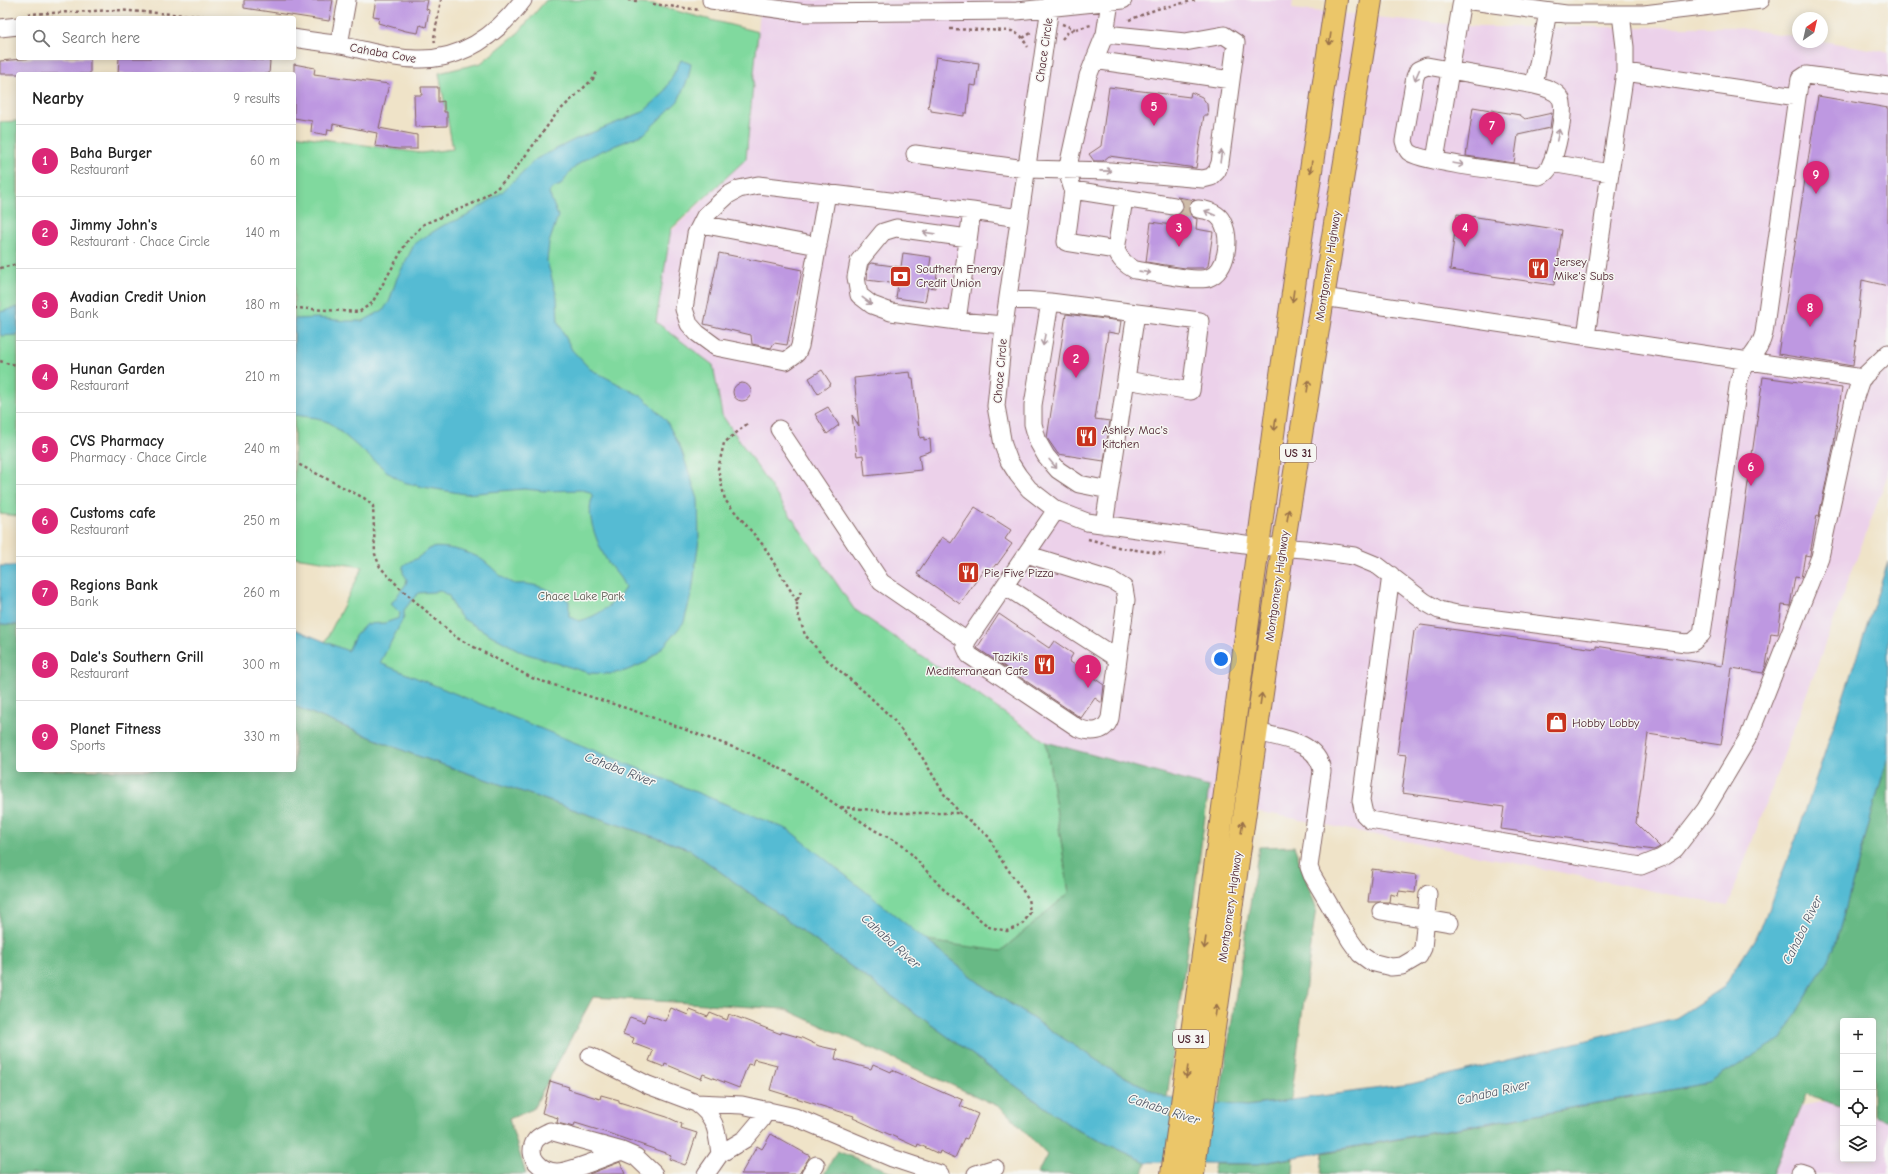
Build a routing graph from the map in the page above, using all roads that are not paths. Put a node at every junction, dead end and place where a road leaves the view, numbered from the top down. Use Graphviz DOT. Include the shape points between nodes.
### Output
graph roads {
  1 [pos="347,0"];
  2 [pos="523,0"];
  3 [pos="711,0"];
  4 [pos="1336,0"];
  5 [pos="1371,0"];
  6 [pos="1463,0"];
  7 [pos="1761,0"];
  8 [pos="1117,1"];
  9 [pos="1050,4"];
  10 [pos="803,6"];
  11 [pos="1582,7"];
  12 [pos="1548,12"];
  13 [pos="1621,14"];
  14 [pos="16,22"];
  15 [pos="0,28"];
  16 [pos="1106,29"];
  17 [pos="296,38"];
  18 [pos="339,45"];
  19 [pos="1094,60"];
  20 [pos="1450,69"];
  21 [pos="1625,72"];
  22 [pos="1231,80"];
  23 [pos="1534,85"];
  24 [pos="1888,86"];
  25 [pos="1797,97"];
  26 [pos="915,154"];
  27 [pos="1435,160"];
  28 [pos="1551,163"];
  29 [pos="1026,169"];
  30 [pos="1067,171"];
  31 [pos="1610,173"];
  32 [pos="1073,190"];
  33 [pos="827,193"];
  34 [pos="1124,198"];
  35 [pos="1174,206"];
  36 [pos="1198,209"];
  37 [pos="972,211"];
  38 [pos="1019,218"];
  39 [pos="701,224"];
  40 [pos="968,238"];
  41 [pos="818,246"];
  42 [pos="1116,250"];
  43 [pos="1322,297"];
  44 [pos="1008,299"];
  45 [pos="1050,302"];
  46 [pos="1136,313"];
  47 [pos="957,322"];
  48 [pos="1004,325"];
  49 [pos="1586,336"];
  50 [pos="1888,353"];
  51 [pos="1747,360"];
  52 [pos="1863,378"];
  53 [pos="1126,380"];
  54 [pos="779,429"];
  55 [pos="1109,490"];
  56 [pos="1056,510"];
  57 [pos="1104,525"];
  58 [pos="1259,546"];
  59 [pos="1283,547"];
  60 [pos="1026,554"];
  61 [pos="1391,575"];
  62 [pos="1005,586"];
  63 [pos="967,641"];
  64 [pos="1118,659"];
  65 [pos="1256,732"];
  66 [pos="1428,894"];
  67 [pos="1220,906"];
  68 [pos="1381,911"];
  69 [pos="1426,919"];
  70 [pos="1450,923"];
  71 [pos="590,1056"];
  72 [pos="696,1103"];
  73 [pos="767,1110"];
  74 [pos="622,1151"];
  75 [pos="720,1154"];
  76 [pos="996,1168"];
  77 [pos="654,1174"];
  78 [pos="706,1174"];
  79 [pos="940,1174"];
  80 [pos="976,1174"];
  81 [pos="1172,1174"];
  82 [pos="1193,1174"];
  83 [pos="1800,1174"];
  84 [pos="1806,1174"];
  1 -- 18 [label="street"];
  2 -- 18 [label="street, Cahaba Cove" via="510,17 481,42 450,56 421,59 391,56"];
  3 -- 10 [label="street"];
  4 -- 58 [label="main road, Montgomery Highway / US 31, one-way" via="1281,375"];
  5 -- 43 [label="main road, Montgomery Highway / US 31"];
  6 -- 12 [label="street"];
  6 -- 20 [label="street"];
  7 -- 13 [label="street" via="1644,14"];
  8 -- 9 [label="street"];
  8 -- 16 [label="street"];
  9 -- 10 [label="street" via="1017,11"];
  9 -- 29 [label="street, Chace Circle"];
  11 -- 12 [label="street"];
  11 -- 13 [label="street"];
  12 -- 23 [label="street"];
  13 -- 21 [label="street"];
  14 -- 15 [label="street"];
  16 -- 19 [label="street"];
  16 -- 22 [label="street" via="1185,42 1224,35 1236,43"];
  17 -- 18 [label="street, Cahaba Cove"];
  19 -- 22 [label="street"];
  19 -- 30 [label="street" via="1088,76"];
  20 -- 23 [label="street"];
  20 -- 27 [label="street"];
  20 -- 27 [label="street, one-way" via="1427,66 1418,70 1414,77 1404,140 1409,152"];
  21 -- 25 [label="street"];
  21 -- 31 [label="street"];
  30 -- 22 [label="street, one-way" via="1110,171 1203,179 1211,177 1217,172 1220,163"];
  28 -- 23 [label="street, one-way" via="1564,110 1561,99 1554,92"];
  24 -- 25 [label="street" via="1806,75 1800,79"];
  25 -- 51 [label="street" via="1764,333 1762,343"];
  26 -- 29 [label="street"];
  27 -- 28 [label="street, one-way" via="1539,176"];
  28 -- 31 [label="street"];
  29 -- 30 [label="street"];
  29 -- 38 [label="street, Chace Circle"];
  30 -- 32 [label="street"];
  31 -- 49 [label="street"];
  32 -- 34 [label="street"];
  32 -- 42 [label="street" via="1066,242"];
  33 -- 37 [label="street"];
  33 -- 39 [label="street" via="758,185 739,189 716,205"];
  33 -- 41 [label="street"];
  34 -- 35 [label="street"];
  34 -- 42 [label="street"];
  42 -- 36 [label="street, one-way" via="1126,266 1135,270 1198,279 1214,276 1223,264 1227,237 1222,220 1214,214"];
  37 -- 38 [label="street"];
  37 -- 40 [label="street"];
  38 -- 44 [label="street, Chace Circle"];
  39 -- 41 [label="street"];
  39 -- 41 [label="street" via="696,234 684,309 689,324 716,348 786,361 797,354"];
  40 -- 47 [label="street"];
  40 -- 47 [label="street, one-way" via="889,229 883,232 862,255 856,277 859,294 880,309"];
  43 -- 49 [label="street"];
  59 -- 43 [label="main road, Montgomery Highway / US 31, one-way"];
  44 -- 45 [label="street"];
  44 -- 48 [label="street, Chace Circle"];
  45 -- 46 [label="street"];
  45 -- 55 [label="street, one-way" via="1033,405 1035,430 1046,456 1058,470 1079,484"];
  46 -- 53 [label="street"];
  46 -- 53 [label="street" via="1200,321 1191,391"];
  47 -- 48 [label="street"];
  48 -- 56 [label="street, Chace Circle" via="996,406 1003,445 1009,460 1029,489"];
  49 -- 51 [label="street"];
  50 -- 52 [label="street"];
  51 -- 52 [label="street"];
  51 -- 61 [label="street, Chace Circle" via="1739,380 1702,634 1693,642 1457,614 1439,610"];
  52 -- 61 [label="street" via="1854,400 1820,557 1749,736 1705,810 1675,849 1661,858 1641,866 1627,864 1370,820 1364,814 1361,800"];
  53 -- 55 [label="street"];
  54 -- 63 [label="street" via="881,582"];
  55 -- 57 [label="street"];
  56 -- 57 [label="street, Chace Circle" via="1081,520"];
  56 -- 60 [label="street"];
  57 -- 58 [label="street, Chace Circle"];
  58 -- 59 [label="street, Chace Circle"];
  58 -- 67 [label="main road, Montgomery Highway / US 31"];
  59 -- 61 [label="street, Chace Circle" via="1354,556 1378,566"];
  65 -- 59 [label="main road, Montgomery Highway / US 31, one-way"];
  60 -- 62 [label="street"];
  60 -- 64 [label="street" via="1113,581 1124,588 1126,600"];
  62 -- 63 [label="street"];
  62 -- 64 [label="street"];
  63 -- 64 [label="street" via="965,646 969,655 1087,732 1104,728 1108,723"];
  67 -- 65 [label="main road, Montgomery Highway / US 31, one-way"];
  65 -- 69 [label="street" via="1306,747 1316,754 1320,762 1322,771 1310,867 1312,875 1360,954 1371,962 1392,967 1411,962 1419,956 1423,948"];
  66 -- 69 [label="street"];
  67 -- 81 [label="main road, Montgomery Highway / US 31, one-way"];
  82 -- 67 [label="main road, Montgomery Highway / US 31, one-way"];
  68 -- 69 [label="street"];
  69 -- 70 [label="street"];
  71 -- 72 [label="street" via="648,1085"];
  72 -- 73 [label="street" via="737,1104"];
  72 -- 75 [label="street" via="708,1113 715,1124"];
  73 -- 75 [label="street" via="745,1138"];
  73 -- 79 [label="street" via="795,1117 892,1158"];
  74 -- 77 [label="street" via="636,1157"];
  75 -- 78 [label="street"];
  76 -- 80 [label="street"];
  83 -- 84 [label="street"];
}
